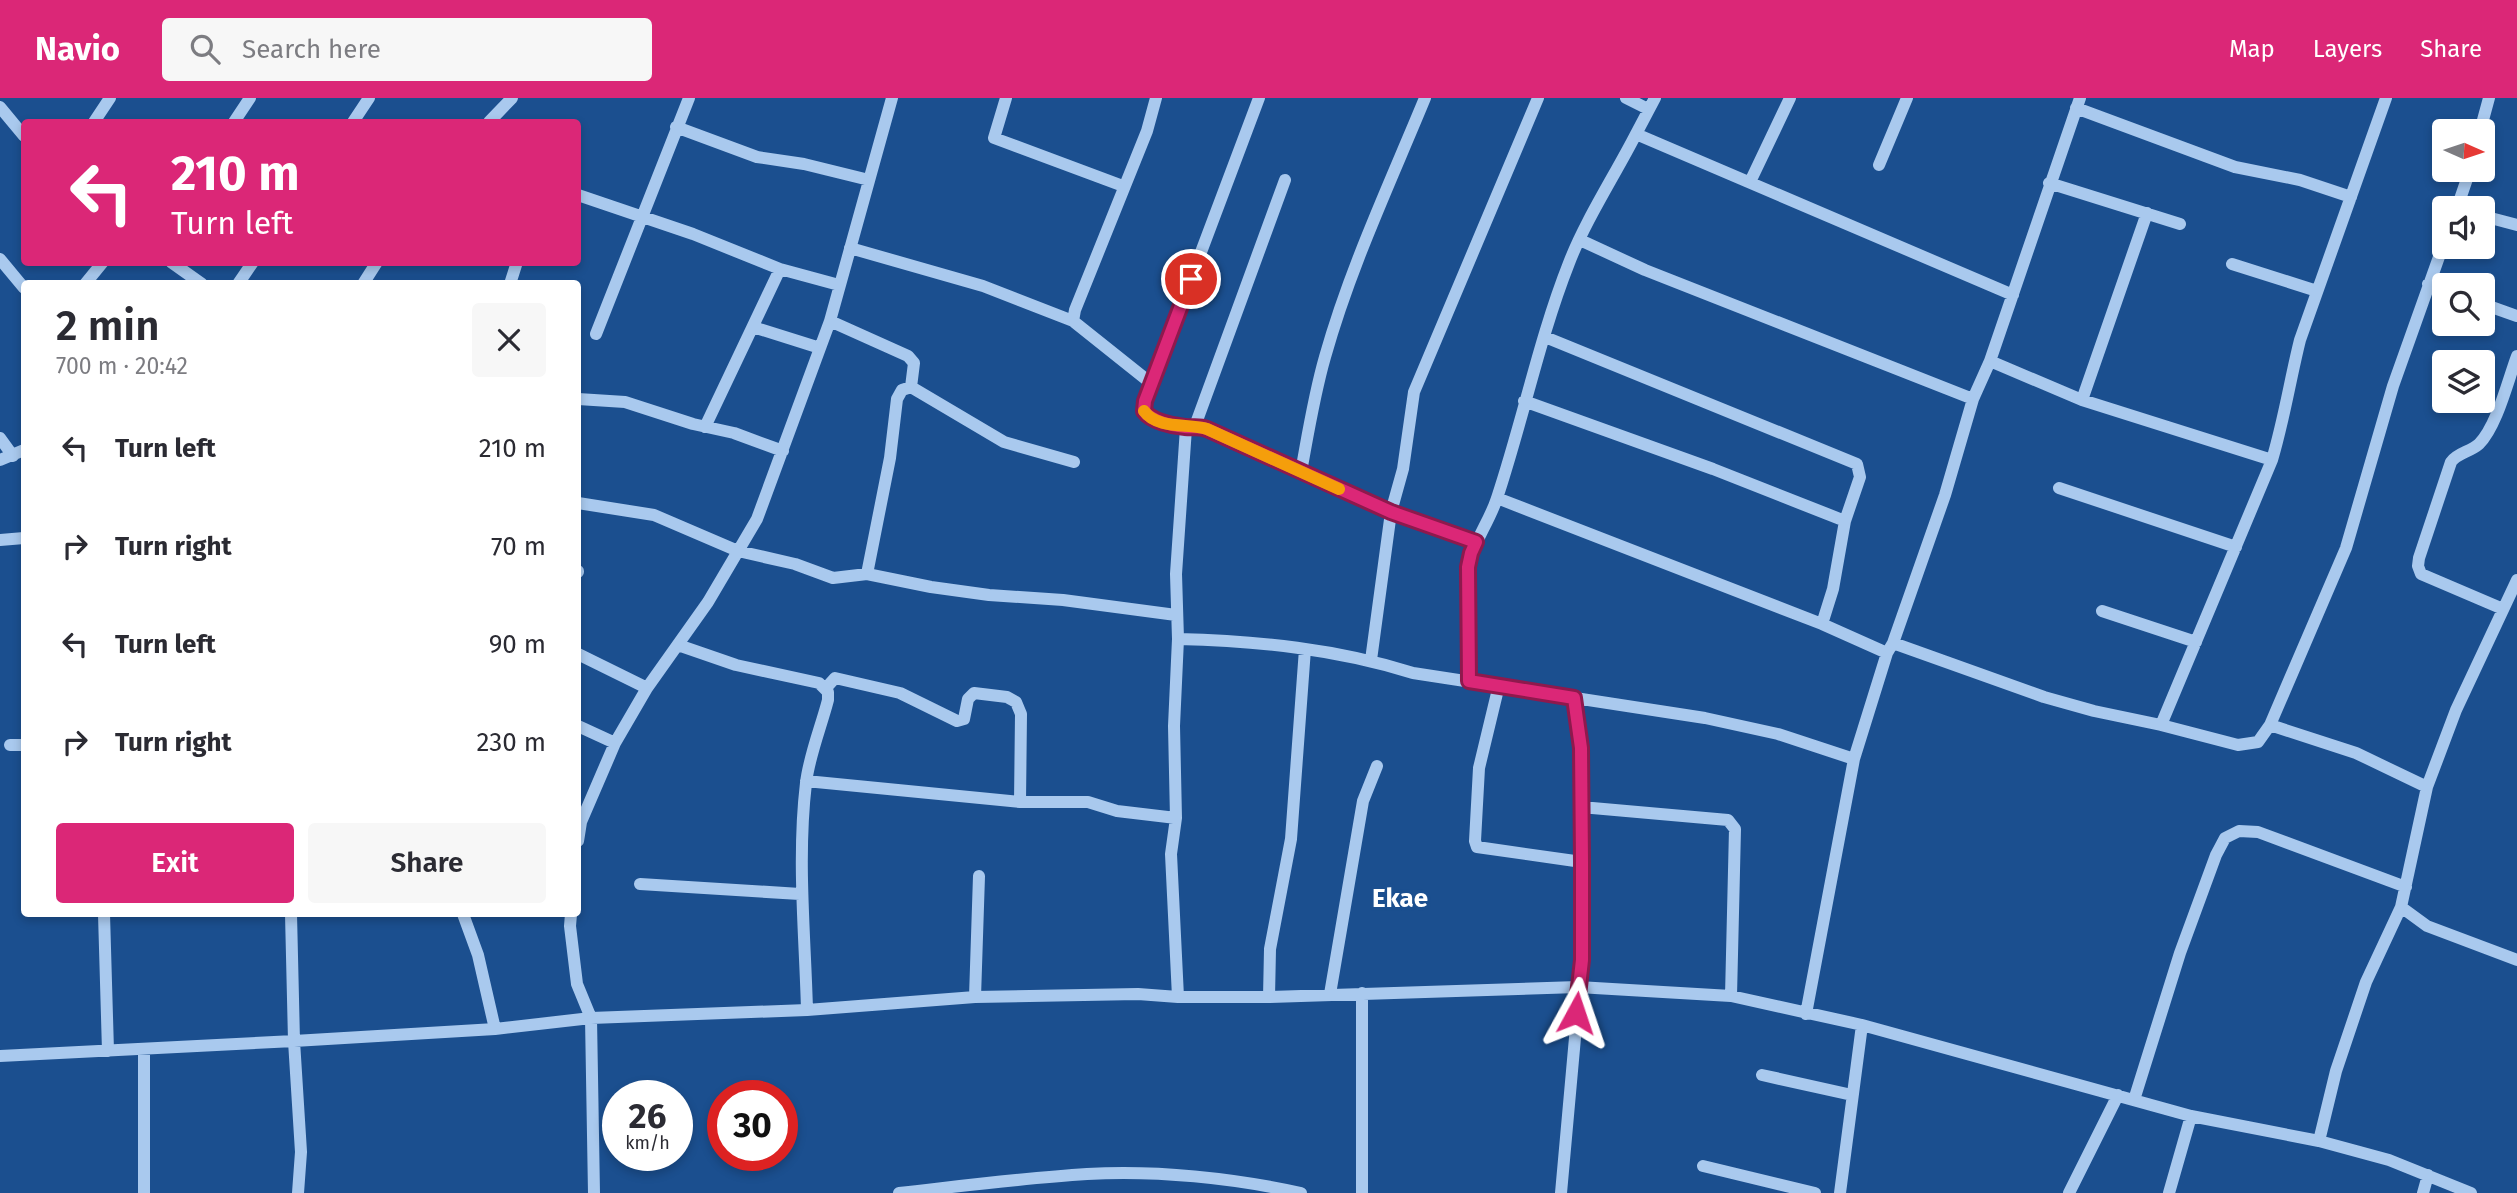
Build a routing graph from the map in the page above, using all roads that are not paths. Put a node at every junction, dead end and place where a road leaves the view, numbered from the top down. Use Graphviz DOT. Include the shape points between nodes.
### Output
graph roads {
  1 [pos="110,98"];
  2 [pos="250,98"];
  3 [pos="369,98"];
  4 [pos="512,98"];
  5 [pos="689,98"];
  6 [pos="892,98"];
  7 [pos="1006,98"];
  8 [pos="1156,98"];
  9 [pos="1259,98"];
  10 [pos="1425,98"];
  11 [pos="1538,98"];
  12 [pos="1626,98"];
  13 [pos="1790,98"];
  14 [pos="1908,98"];
  15 [pos="2386,98"];
  16 [pos="2489,98"];
  17 [pos="2078,103"];
  18 [pos="1651,104"];
  19 [pos="0,107"];
  20 [pos="96,119"];
  21 [pos="236,119"];
  22 [pos="355,119"];
  23 [pos="492,119"];
  24 [pos="2483,119"];
  25 [pos="676,127"];
  26 [pos="21,132"];
  27 [pos="1636,134"];
  28 [pos="1879,165"];
  29 [pos="869,180"];
  30 [pos="1285,180"];
  31 [pos="1750,182"];
  32 [pos="2049,183"];
  33 [pos="1123,186"];
  34 [pos="581,196"];
  35 [pos="2351,198"];
  36 [pos="2147,213"];
  37 [pos="644,216"];
  38 [pos="2495,219"];
  39 [pos="2180,224"];
  40 [pos="2517,225"];
  41 [pos="1580,240"];
  42 [pos="850,248"];
  43 [pos="0,259"];
  44 [pos="2438,259"];
  45 [pos="2232,264"];
  46 [pos="100,266"];
  47 [pos="177,266"];
  48 [pos="780,269"];
  49 [pos="88,280"];
  50 [pos="196,280"];
  51 [pos="21,284"];
  52 [pos="2428,284"];
  53 [pos="839,285"];
  54 [pos="2432,285"];
  55 [pos="2318,291"];
  56 [pos="2014,295"];
  57 [pos="2495,308"];
  58 [pos="2517,316"];
  59 [pos="830,321"];
  60 [pos="1073,321"];
  61 [pos="753,327"];
  62 [pos="596,334"];
  63 [pos="1545,337"];
  64 [pos="820,348"];
  65 [pos="2517,356"];
  66 [pos="1990,360"];
  67 [pos="1152,384"];
  68 [pos="911,387"];
  69 [pos="581,399"];
  70 [pos="1973,399"];
  71 [pos="2082,400"];
  72 [pos="1524,401"];
  73 [pos="705,427"];
  74 [pos="1191,427"];
  75 [pos="0,438"];
  76 [pos="783,451"];
  77 [pos="12,455"];
  78 [pos="2272,460"];
  79 [pos="1074,462"];
  80 [pos="1301,472"];
  81 [pos="2059,488"];
  82 [pos="1497,498"];
  83 [pos="581,503"];
  84 [pos="1391,512"];
  85 [pos="1844,521"];
  86 [pos="21,538"];
  87 [pos="0,540"];
  88 [pos="1476,542"];
  89 [pos="2236,547"];
  90 [pos="738,551"];
  91 [pos="867,574"];
  92 [pos="2517,580"];
  93 [pos="2503,609"];
  94 [pos="2102,611"];
  95 [pos="1176,615"];
  96 [pos="1822,624"];
  97 [pos="1178,639"];
  98 [pos="2196,642"];
  99 [pos="678,645"];
  100 [pos="1890,648"];
  101 [pos="1305,649"];
  102 [pos="581,655"];
  103 [pos="1371,660"];
  104 [pos="1469,681"];
  105 [pos="1499,685"];
  106 [pos="647,688"];
  107 [pos="826,688"];
  108 [pos="1574,698"];
  109 [pos="2161,725"];
  110 [pos="2270,725"];
  111 [pos="581,727"];
  112 [pos="615,743"];
  113 [pos="10,745"];
  114 [pos="21,745"];
  115 [pos="1854,759"];
  116 [pos="1377,766"];
  117 [pos="806,782"];
  118 [pos="2427,787"];
  119 [pos="1020,802"];
  120 [pos="1581,807"];
  121 [pos="581,818"];
  122 [pos="1177,818"];
  123 [pos="1582,862"];
  124 [pos="979,876"];
  125 [pos="640,884"];
  126 [pos="2406,887"];
  127 [pos="800,894"];
  128 [pos="2401,907"];
  129 [pos="104,917"];
  130 [pos="291,917"];
  131 [pos="464,917"];
  132 [pos="571,917"];
  133 [pos="2517,960"];
  134 [pos="1578,987"];
  135 [pos="1362,993"];
  136 [pos="1330,994"];
  137 [pos="1731,996"];
  138 [pos="975,997"];
  139 [pos="1178,997"];
  140 [pos="1269,997"];
  141 [pos="807,1010"];
  142 [pos="1806,1014"];
  143 [pos="591,1018"];
  144 [pos="1863,1025"];
  145 [pos="495,1029"];
  146 [pos="294,1041"];
  147 [pos="144,1049"];
  148 [pos="108,1051"];
  149 [pos="0,1056"];
  150 [pos="1762,1075"];
  151 [pos="1852,1095"];
  152 [pos="2118,1095"];
  153 [pos="2134,1100"];
  154 [pos="2192,1116"];
  155 [pos="2319,1141"];
  156 [pos="1703,1166"];
  157 [pos="2428,1175"];
  158 [pos="144,1193"];
  159 [pos="298,1193"];
  160 [pos="594,1193"];
  161 [pos="899,1193"];
  162 [pos="1301,1193"];
  163 [pos="1362,1193"];
  164 [pos="1561,1193"];
  165 [pos="1815,1193"];
  166 [pos="1840,1193"];
  167 [pos="2069,1193"];
  168 [pos="2169,1193"];
  169 [pos="2423,1193"];
  170 [pos="2471,1193"];
  1 -- 20 [label="street"];
  2 -- 21 [label="street"];
  3 -- 22 [label="street"];
  4 -- 23 [label="street"];
  5 -- 25 [label="street"];
  6 -- 29 [label="street"];
  7 -- 33 [label="street" via="994,138"];
  8 -- 33 [label="street"];
  9 -- 67 [label="street"];
  10 -- 80 [label="street" via="1337,317"];
  11 -- 84 [label="street" via="1414,393"];
  12 -- 18 [label="street"];
  13 -- 31 [label="street"];
  14 -- 28 [label="street"];
  15 -- 35 [label="street"];
  16 -- 24 [label="street"];
  17 -- 32 [label="street"];
  17 -- 35 [label="street" via="2235,167 2300,180"];
  18 -- 27 [label="street"];
  19 -- 26 [label="street"];
  25 -- 29 [label="street" via="757,157"];
  25 -- 37 [label="street"];
  27 -- 31 [label="street"];
  27 -- 41 [label="street"];
  29 -- 42 [label="street"];
  30 -- 74 [label="street"];
  31 -- 56 [label="street"];
  32 -- 36 [label="street"];
  32 -- 56 [label="street"];
  33 -- 60 [label="street"];
  34 -- 37 [label="street"];
  35 -- 55 [label="street"];
  36 -- 39 [label="street"];
  36 -- 71 [label="street"];
  37 -- 48 [label="street"];
  37 -- 62 [label="street"];
  38 -- 40 [label="street"];
  41 -- 63 [label="street"];
  41 -- 70 [label="street"];
  42 -- 53 [label="street"];
  42 -- 60 [label="street" via="983,286"];
  43 -- 51 [label="street"];
  44 -- 52 [label="street"];
  45 -- 55 [label="street"];
  46 -- 49 [label="street"];
  47 -- 50 [label="street"];
  48 -- 53 [label="street"];
  48 -- 61 [label="street"];
  52 -- 54 [label="street"];
  52 -- 110 [label="street" via="2346,548"];
  53 -- 59 [label="street"];
  55 -- 78 [label="street" via="2300,340"];
  56 -- 66 [label="street"];
  57 -- 58 [label="street"];
  59 -- 64 [label="street"];
  59 -- 68 [label="street" via="908,356 914,363"];
  60 -- 67 [label="street"];
  61 -- 64 [label="street"];
  61 -- 73 [label="street"];
  63 -- 72 [label="street"];
  63 -- 85 [label="street" via="1857,464 1860,477"];
  64 -- 76 [label="street"];
  65 -- 93 [label="street" via="2484,436 2451,462 2418,566 2421,573"];
  66 -- 70 [label="street"];
  66 -- 71 [label="street"];
  67 -- 74 [label="street" via="1144,411 1149,417"];
  68 -- 79 [label="street" via="1004,442"];
  68 -- 91 [label="street" via="902,390 897,399"];
  69 -- 73 [label="street" via="625,402"];
  70 -- 100 [label="street" via="1945,495"];
  71 -- 78 [label="street"];
  72 -- 82 [label="street"];
  72 -- 85 [label="street"];
  73 -- 76 [label="street"];
  74 -- 80 [label="street" via="1207,429"];
  74 -- 95 [label="street"];
  75 -- 77 [label="street"];
  76 -- 90 [label="street" via="757,519"];
  78 -- 89 [label="street"];
  80 -- 84 [label="street"];
  81 -- 89 [label="street"];
  82 -- 88 [label="street"];
  82 -- 96 [label="street"];
  83 -- 90 [label="street" via="654,515"];
  84 -- 88 [label="street"];
  84 -- 103 [label="street"];
  85 -- 96 [label="street"];
  86 -- 87 [label="street"];
  88 -- 104 [label="street" via="1468,567"];
  89 -- 98 [label="street"];
  90 -- 91 [label="street" via="833,578"];
  90 -- 99 [label="street"];
  91 -- 95 [label="street" via="942,589"];
  92 -- 93 [label="street"];
  93 -- 118 [label="street" via="2456,710"];
  94 -- 98 [label="street"];
  95 -- 97 [label="street"];
  96 -- 100 [label="street"];
  97 -- 101 [label="street"];
  97 -- 122 [label="street"];
  98 -- 109 [label="street"];
  99 -- 106 [label="street"];
  99 -- 107 [label="street"];
  100 -- 109 [label="street" via="2044,697"];
  100 -- 115 [label="street"];
  101 -- 103 [label="street"];
  101 -- 140 [label="street" via="1291,839 1270,949"];
  102 -- 106 [label="street"];
  103 -- 104 [label="street" via="1413,673"];
  104 -- 105 [label="street"];
  105 -- 108 [label="street"];
  105 -- 123 [label="street" via="1479,768 1477,847"];
  106 -- 112 [label="street"];
  107 -- 117 [label="street" via="828,700"];
  107 -- 119 [label="street" via="835,678 848,679 900,693 957,721 964,719 974,693 1016,702 1021,714"];
  108 -- 115 [label="street" via="1778,734"];
  108 -- 120 [label="street" via="1581,748"];
  109 -- 110 [label="street" via="2238,745 2258,742"];
  110 -- 118 [label="street" via="2356,753"];
  111 -- 112 [label="street"];
  112 -- 121 [label="street"];
  113 -- 114 [label="street"];
  115 -- 142 [label="street"];
  116 -- 136 [label="street" via="1363,801"];
  117 -- 119 [label="street"];
  117 -- 127 [label="street"];
  118 -- 126 [label="street"];
  119 -- 122 [label="street" via="1088,802 1117,811"];
  120 -- 123 [label="street"];
  120 -- 137 [label="street" via="1734,824"];
  122 -- 139 [label="street" via="1171,854"];
  123 -- 134 [label="street"];
  124 -- 138 [label="street"];
  125 -- 127 [label="street"];
  126 -- 128 [label="street"];
  126 -- 153 [label="street" via="2258,832 2239,831 2225,838 2180,953"];
  127 -- 141 [label="street"];
  128 -- 133 [label="street" via="2427,926"];
  128 -- 155 [label="street" via="2366,982"];
  129 -- 148 [label="street"];
  130 -- 146 [label="street"];
  131 -- 145 [label="street"];
  132 -- 143 [label="street" via="578,985"];
  134 -- 135 [label="street"];
  134 -- 137 [label="street"];
  134 -- 164 [label="street"];
  135 -- 136 [label="street"];
  135 -- 163 [label="street"];
  136 -- 140 [label="street"];
  137 -- 142 [label="street"];
  138 -- 139 [label="street"];
  138 -- 141 [label="street"];
  139 -- 140 [label="street"];
  141 -- 143 [label="street"];
  142 -- 144 [label="street"];
  143 -- 145 [label="street"];
  143 -- 160 [label="street"];
  144 -- 151 [label="street"];
  144 -- 152 [label="street"];
  145 -- 146 [label="street"];
  146 -- 147 [label="street"];
  146 -- 159 [label="street" via="301,1152"];
  147 -- 148 [label="street"];
  147 -- 158 [label="street"];
  148 -- 149 [label="street"];
  150 -- 151 [label="street"];
  151 -- 166 [label="street"];
  152 -- 153 [label="street"];
  152 -- 167 [label="street"];
  153 -- 154 [label="street"];
  154 -- 155 [label="street"];
  154 -- 168 [label="street"];
  155 -- 157 [label="street"];
  156 -- 165 [label="street"];
  157 -- 169 [label="street"];
  157 -- 170 [label="street"];
  161 -- 162 [label="street" via="1089,1174 1176,1175 1250,1182"];
}
